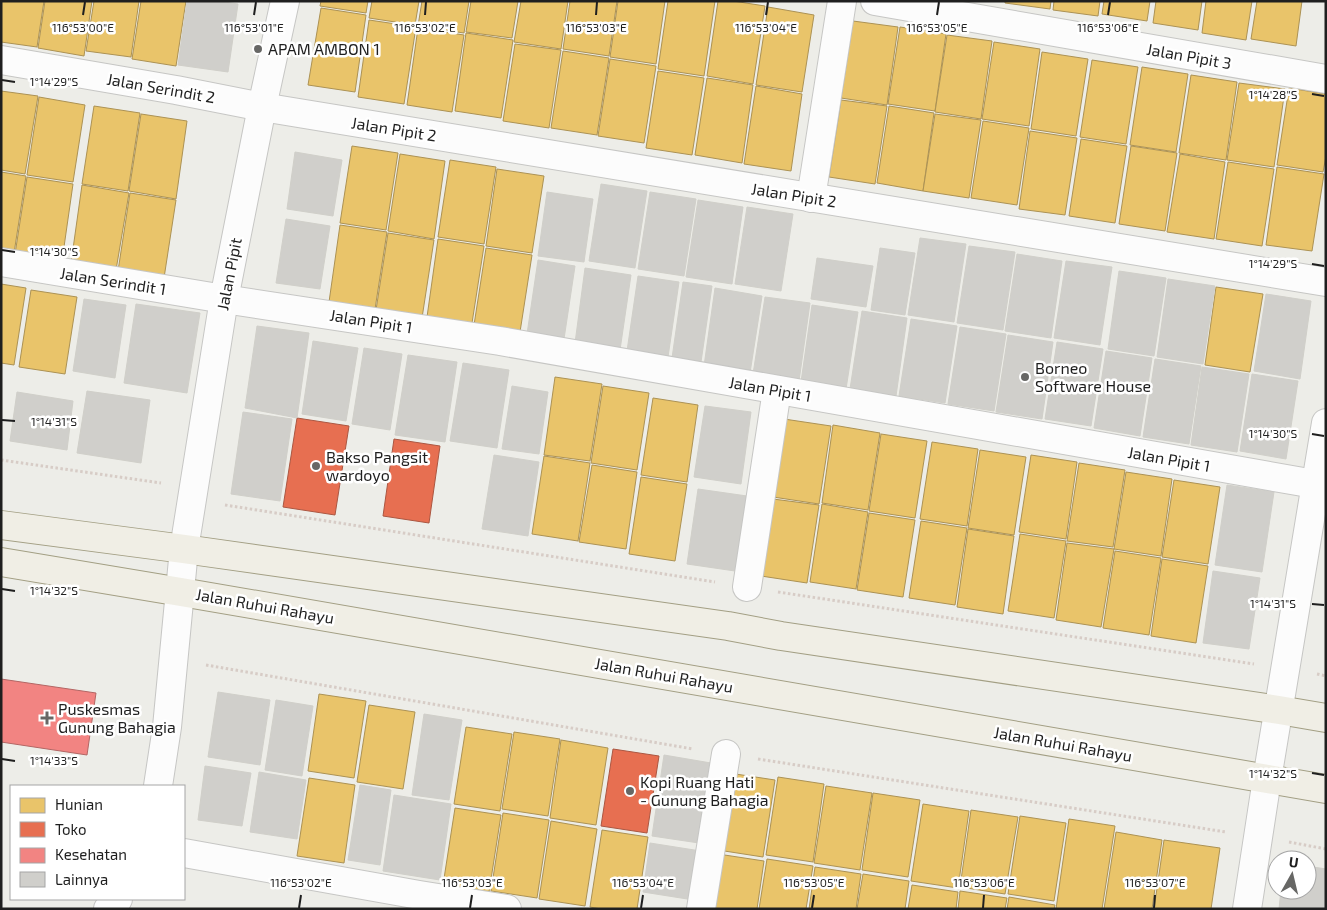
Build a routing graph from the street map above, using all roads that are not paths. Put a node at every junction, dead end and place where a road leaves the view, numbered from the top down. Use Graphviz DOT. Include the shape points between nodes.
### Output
graph roads {
  1 [pos="285,1"];
  2 [pos="842,1"];
  3 [pos="875,1"];
  4 [pos="1,60"];
  5 [pos="1326,79"];
  6 [pos="262,107"];
  7 [pos="811,198"];
  8 [pos="1,262"];
  9 [pos="1326,282"];
  10 [pos="224,299"];
  11 [pos="777,390"];
  12 [pos="1326,423"];
  13 [pos="1321,485"];
  14 [pos="1,525"];
  15 [pos="184,549"];
  16 [pos="1,562"];
  17 [pos="747,588"];
  18 [pos="181,592"];
  19 [pos="1279,710"];
  20 [pos="1326,718"];
  21 [pos="726,754"];
  22 [pos="1267,779"];
  23 [pos="158,785"];
  24 [pos="1326,789"];
  25 [pos="185,853"];
  26 [pos="117,900"];
  27 [pos="108,909"];
  28 [pos="507,909"];
  29 [pos="701,909"];
  30 [pos="1247,909"];
  1 -- 6 [label="street, Jalan Pipit"];
  2 -- 7 [label="street"];
  3 -- 5 [label="street, Jalan Pipit 3"];
  4 -- 6 [label="street, Jalan Serindit 2"];
  6 -- 7 [label="street, Jalan Pipit 2"];
  6 -- 10 [label="street, Jalan Pipit"];
  7 -- 9 [label="street, Jalan Pipit 2"];
  8 -- 10 [label="street, Jalan Serindit 1"];
  10 -- 11 [label="street, Jalan Pipit 1" via="500,341"];
  10 -- 15 [label="street, Jalan Pipit"];
  11 -- 13 [label="street, Jalan Pipit 1"];
  11 -- 17 [label="street"];
  12 -- 13 [label="street"];
  13 -- 19 [label="street"];
  14 -- 15 [label="main road"];
  15 -- 18 [label="street, Jalan Pipit"];
  15 -- 19 [label="main road" via="728,626"];
  16 -- 18 [label="main road, Jalan Ruhui Rahayu"];
  18 -- 22 [label="main road, Jalan Ruhui Rahayu"];
  18 -- 23 [label="street, Jalan Pipit"];
  19 -- 20 [label="main road"];
  19 -- 22 [label="street"];
  21 -- 29 [label="street"];
  22 -- 24 [label="main road, Jalan Ruhui Rahayu"];
  22 -- 30 [label="street"];
  25 -- 28 [label="street"];
  26 -- 27 [label="street"];
}
